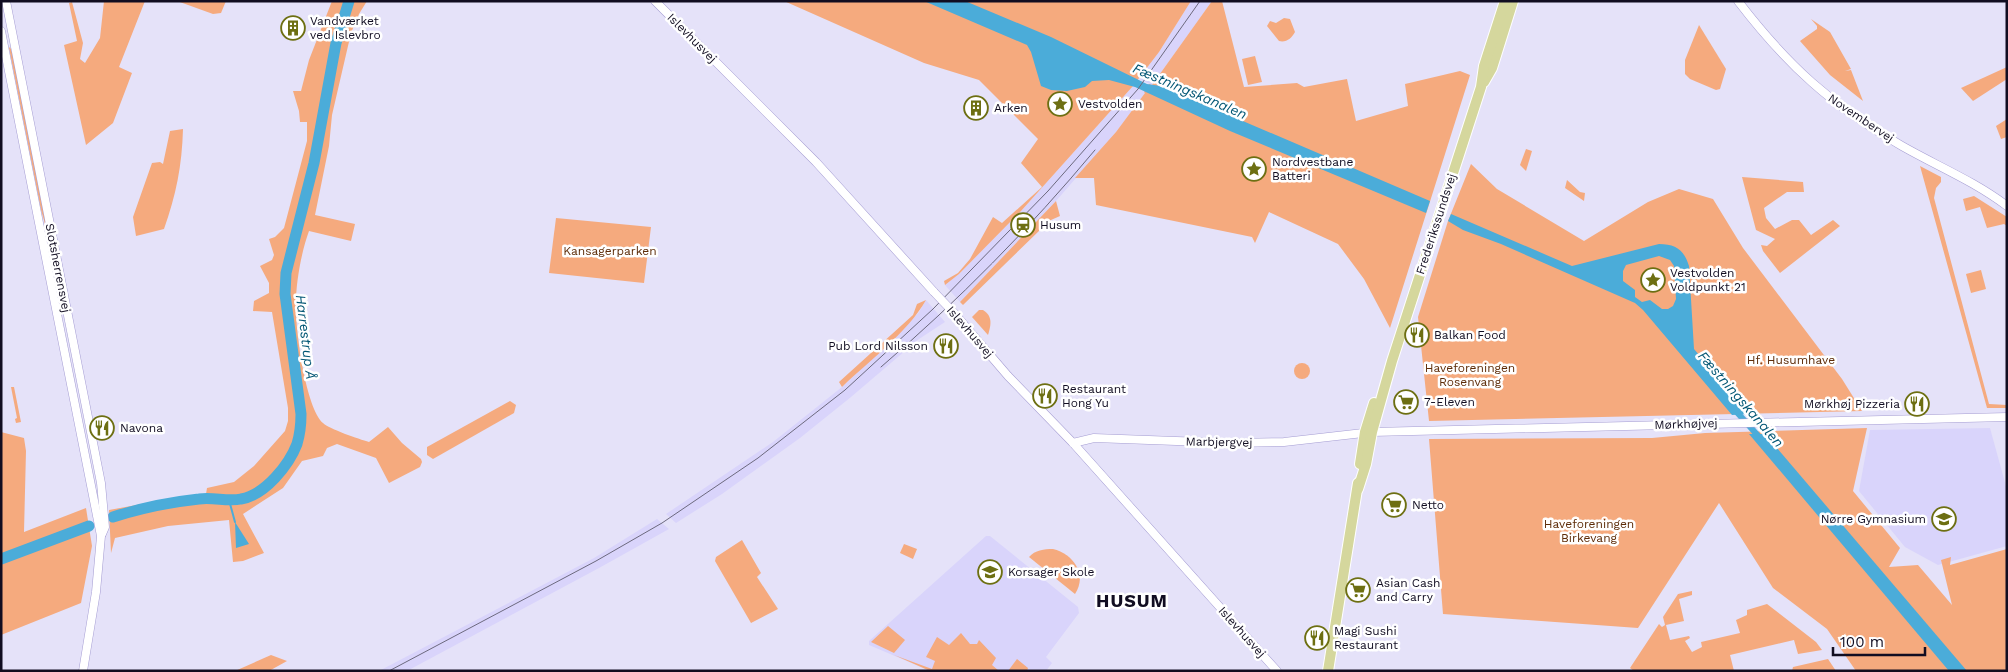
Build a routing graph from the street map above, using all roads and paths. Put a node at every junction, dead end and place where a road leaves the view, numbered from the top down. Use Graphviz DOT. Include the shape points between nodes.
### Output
graph roads {
  1 [pos="6,1"];
  2 [pos="655,1"];
  3 [pos="1505,1"];
  4 [pos="1513,1"];
  5 [pos="1738,1"];
  6 [pos="1,31"];
  7 [pos="1481,88"];
  8 [pos="2007,206"];
  9 [pos="2007,417"];
  10 [pos="1368,432"];
  11 [pos="1073,443"];
  12 [pos="101,536"];
  13 [pos="83,671"];
  14 [pos="1277,671"];
  15 [pos="1328,671"];
  1 -- 12 [label="street, Slotsherrensvej" via="101,483 105,527"];
  2 -- 11 [label="street, Islevhusvej, bridge" via="816,162 1008,376"];
  3 -- 7 [label="main road, Frederikssundsvej" via="1484,66"];
  4 -- 7 [label="main road, Frederikssundsvej" via="1492,68"];
  5 -- 8 [label="street, Novembervej" via="1786,59 1839,105 1903,147 1987,191"];
  6 -- 12 [label="street, Slotsherrensvej"];
  7 -- 10 [label="main road, Frederikssundsvej" via="1392,360 1382,378"];
  9 -- 10 [label="street, Mørkhøjvej"];
  10 -- 11 [label="street, Marbjergvej" via="1284,442 1094,438"];
  10 -- 15 [label="main road, Frederikssundsvej"];
  11 -- 14 [label="street, Islevhusvej"];
  12 -- 13 [label="street, Slotsherrensvej"];
}
